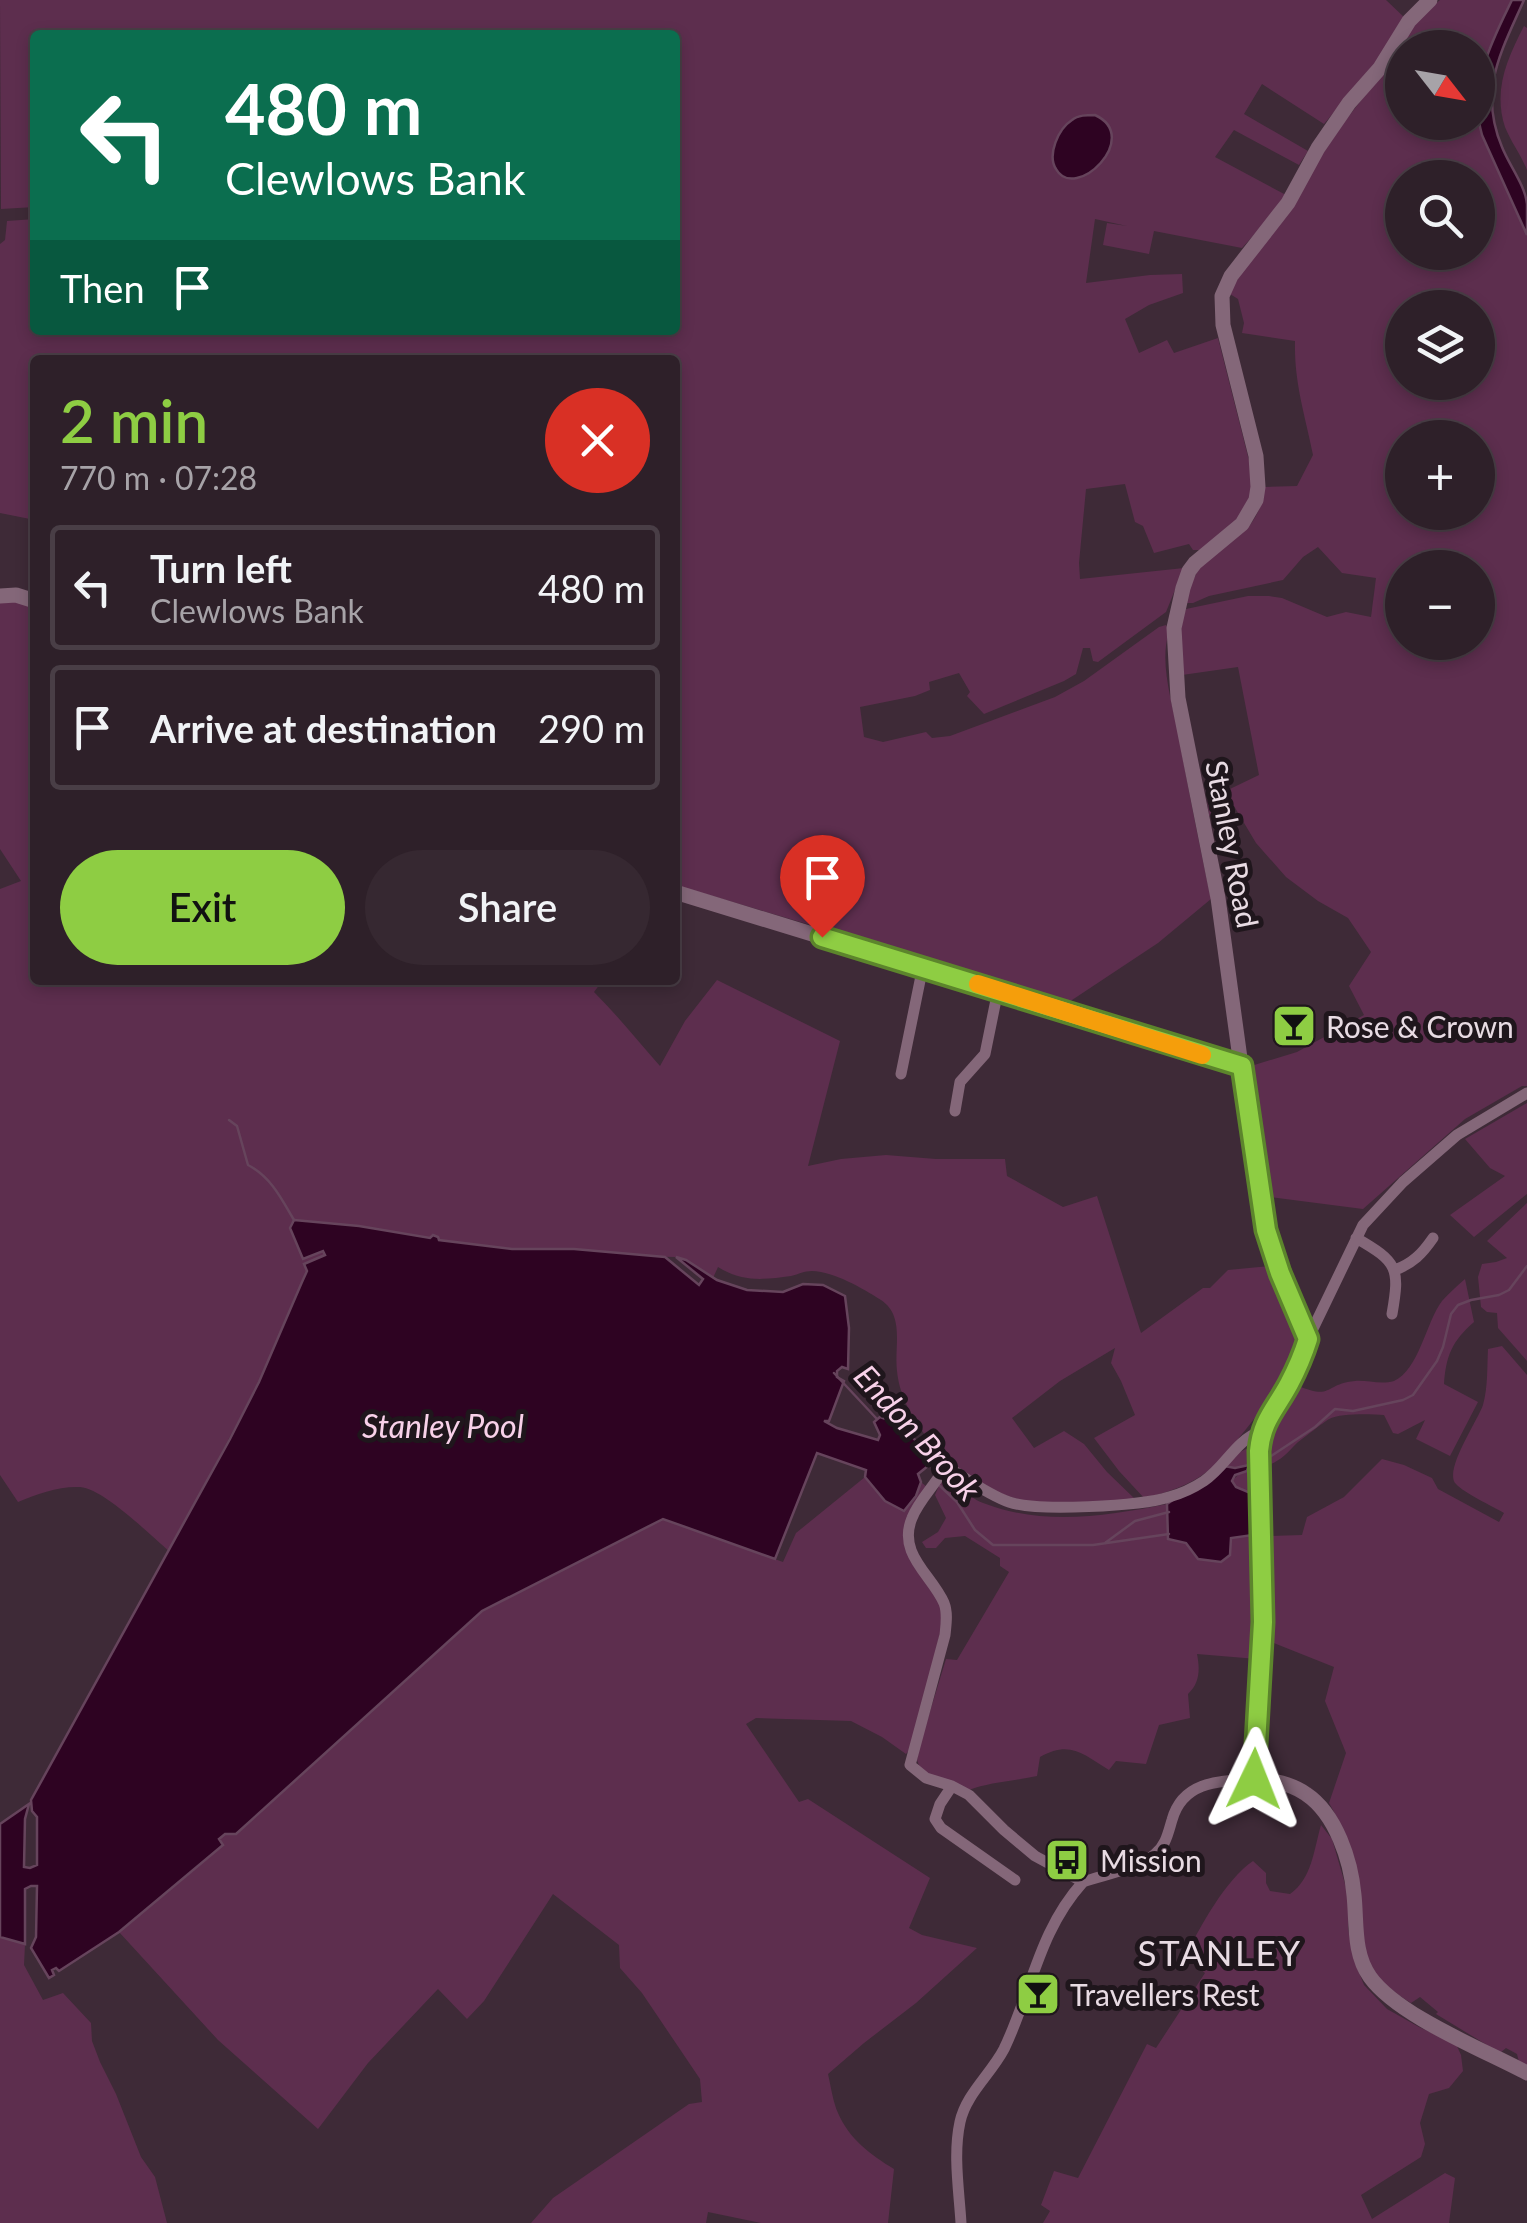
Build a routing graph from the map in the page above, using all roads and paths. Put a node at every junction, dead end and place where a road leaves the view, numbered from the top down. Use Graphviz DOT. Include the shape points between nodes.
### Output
graph roads {
  1 [pos="1430,0"];
  2 [pos="0,596"];
  3 [pos="30,599"];
  4 [pos="680,893"];
  5 [pos="923,966"];
  6 [pos="998,990"];
  7 [pos="1242,1066"];
  8 [pos="901,1074"];
  9 [pos="1527,1093"];
  10 [pos="954,1111"];
  11 [pos="1356,1238"];
  12 [pos="1433,1238"];
  13 [pos="1395,1270"];
  14 [pos="1392,1314"];
  15 [pos="1308,1339"];
  16 [pos="1261,1431"];
  17 [pos="1254,1779"];
  18 [pos="952,1786"];
  19 [pos="1014,1880"];
  20 [pos="1083,1882"];
  21 [pos="1527,2073"];
  22 [pos="961,2223"];
  1 -- 7 [label="street, Stanley Road" via="1328,133 1222,296 1258,488 1242,524 1189,572 1174,654"];
  2 -- 3 [label="street"];
  4 -- 5 [label="street"];
  5 -- 6 [label="street"];
  5 -- 8 [label="street"];
  6 -- 7 [label="street"];
  6 -- 10 [label="street" via="985,1054 960,1082"];
  7 -- 15 [label="street, Stanley Road" via="1266,1230"];
  9 -- 11 [label="street" via="1456,1135 1403,1182"];
  11 -- 13 [label="street"];
  11 -- 15 [label="street"];
  12 -- 13 [label="street" via="1412,1263"];
  13 -- 14 [label="street"];
  15 -- 16 [label="street"];
  16 -- 17 [label="street" via="1263,1622"];
  16 -- 18 [label="street" via="1205,1480 1135,1503 1012,1504 949,1468 936,1482 911,1519 909,1547 947,1618 910,1765"];
  17 -- 20 [label="street" via="1197,1786 1184,1796 1166,1841 1150,1859"];
  17 -- 21 [label="street" via="1303,1791 1328,1818 1351,1874 1357,1940 1373,1982 1447,2033"];
  18 -- 19 [label="street" via="935,1820 940,1828"];
  18 -- 20 [label="street" via="1035,1856"];
  20 -- 22 [label="street" via="1053,1922 1006,2046 962,2115"];
}
